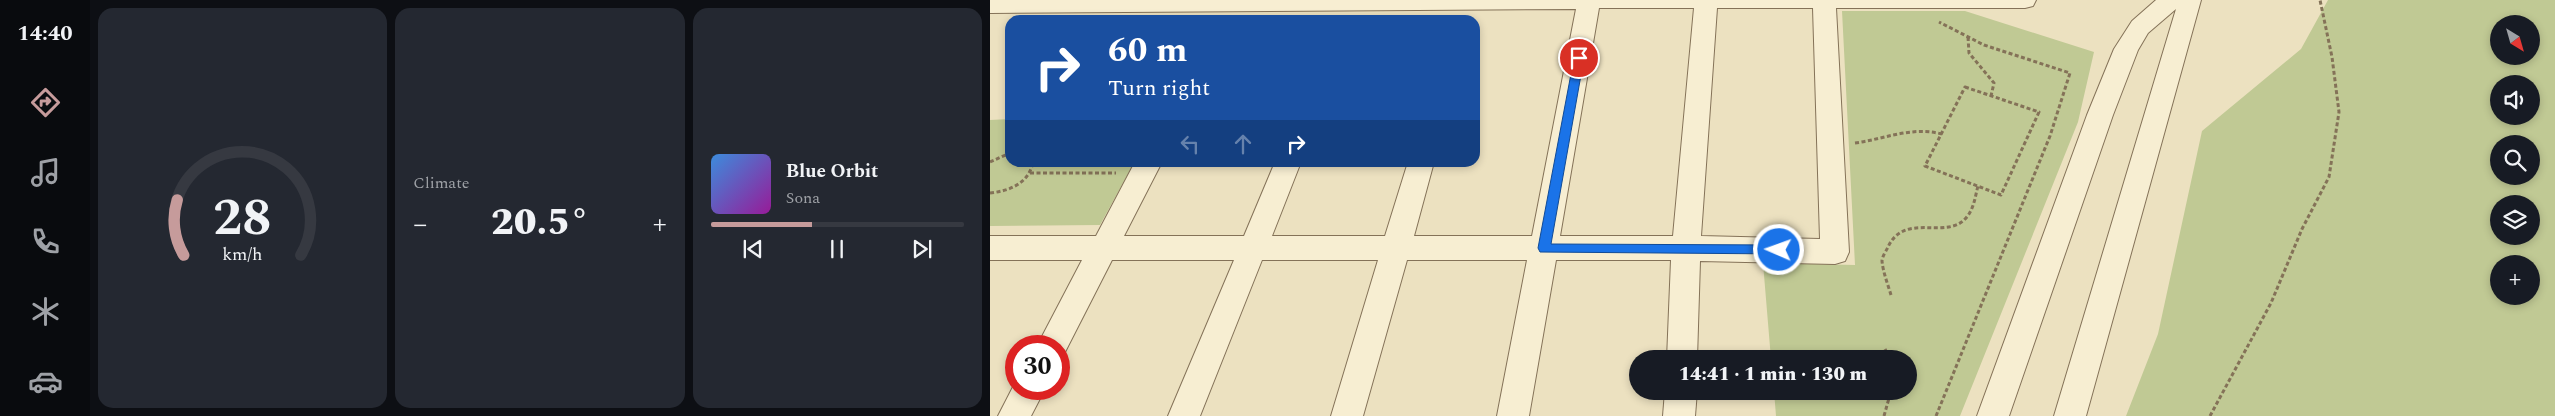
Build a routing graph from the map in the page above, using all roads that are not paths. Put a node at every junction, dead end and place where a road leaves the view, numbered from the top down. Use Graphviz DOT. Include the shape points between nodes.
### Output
graph roads {
  1 [pos="1589,0"];
  2 [pos="2025,0"];
  3 [pos="2172,0"];
  4 [pos="2190,0"];
  5 [pos="1706,1"];
  6 [pos="1899,1"];
  7 [pos="1824,2"];
  8 [pos="991,7"];
  9 [pos="1107,12"];
  10 [pos="1225,12"];
  11 [pos="1349,12"];
  12 [pos="1466,12"];
  13 [pos="1147,167"];
  14 [pos="1286,167"];
  15 [pos="1420,167"];
  16 [pos="990,248"];
  17 [pos="1544,248"];
  18 [pos="1686,248"];
  19 [pos="1106,249"];
  20 [pos="1395,249"];
  21 [pos="1252,250"];
  22 [pos="1058,335"];
  23 [pos="1682,350"];
  24 [pos="1023,400"];
  25 [pos="1680,400"];
  26 [pos="1014,416"];
  27 [pos="1184,416"];
  28 [pos="1347,416"];
  29 [pos="1513,416"];
  30 [pos="1679,416"];
  31 [pos="1993,416"];
  32 [pos="2070,416"];
  1 -- 5 [label="street"];
  1 -- 12 [label="street"];
  1 -- 17 [label="street"];
  2 -- 6 [label="street"];
  3 -- 31 [label="street" via="2140,27 2126,49"];
  4 -- 32 [label="street"];
  5 -- 7 [label="street"];
  5 -- 18 [label="street"];
  6 -- 7 [label="street"];
  7 -- 18 [label="street" via="1835,252"];
  8 -- 9 [label="street"];
  9 -- 10 [label="street"];
  10 -- 11 [label="street"];
  11 -- 12 [label="street"];
  13 -- 19 [label="street"];
  14 -- 21 [label="street"];
  15 -- 20 [label="street"];
  16 -- 19 [label="street"];
  17 -- 18 [label="street"];
  17 -- 20 [label="street"];
  17 -- 29 [label="street"];
  18 -- 23 [label="street"];
  19 -- 21 [label="street"];
  19 -- 22 [label="street"];
  20 -- 21 [label="street"];
  20 -- 28 [label="street"];
  21 -- 27 [label="street"];
  24 -- 26 [label="street"];
  25 -- 30 [label="street"];
}
